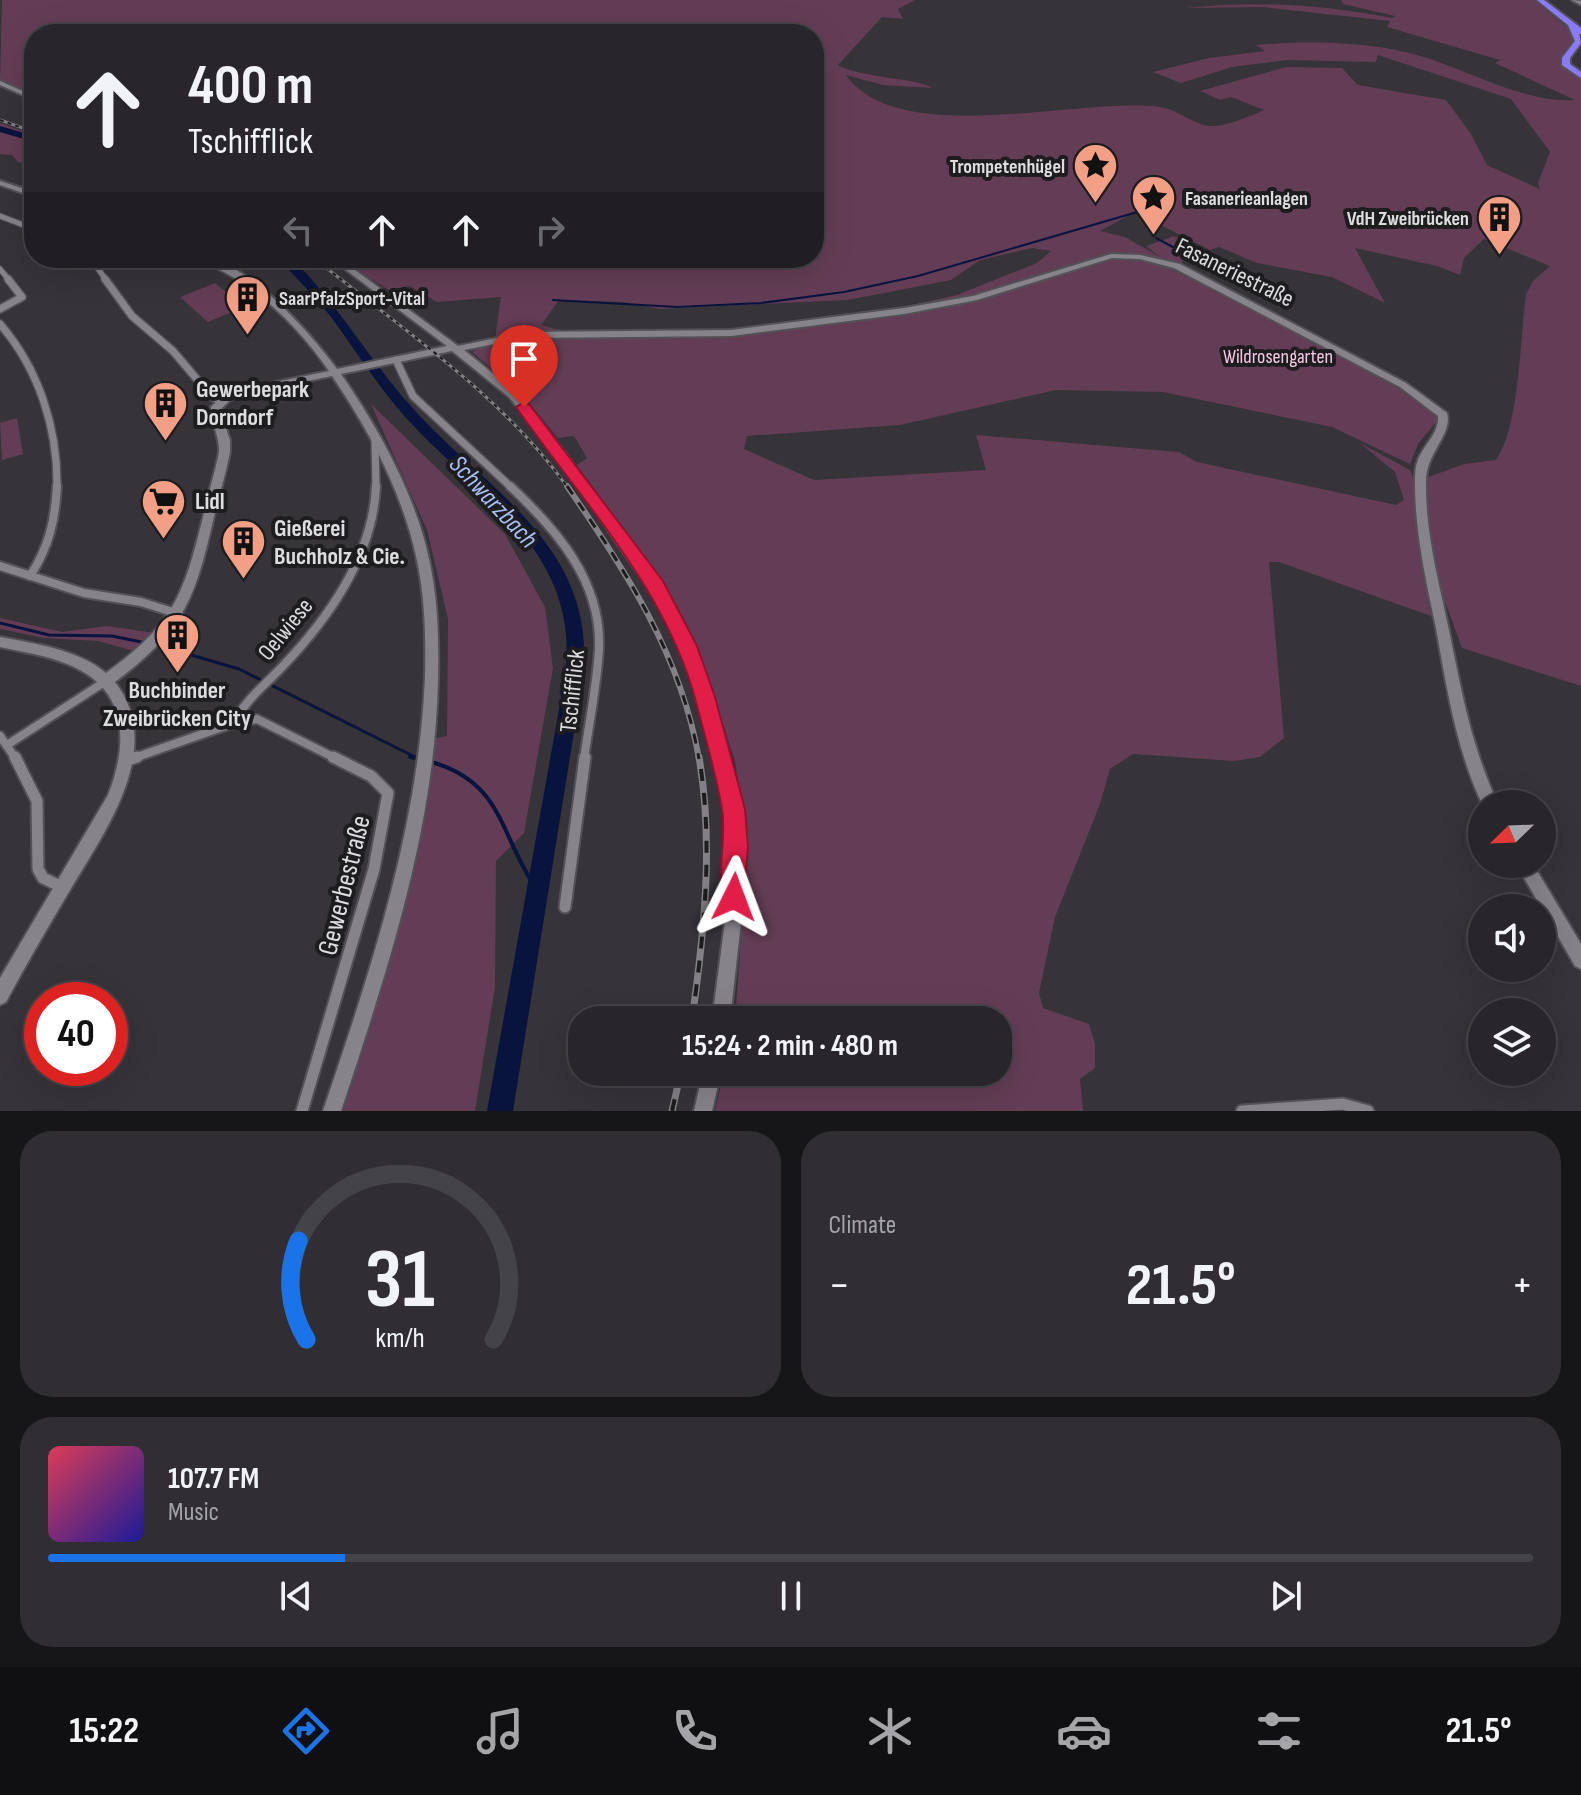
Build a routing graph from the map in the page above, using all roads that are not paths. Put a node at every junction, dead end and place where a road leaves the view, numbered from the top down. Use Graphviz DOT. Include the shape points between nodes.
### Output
graph roads {
  1 [pos="1540,0"];
  2 [pos="1547,0"];
  3 [pos="1575,0"];
  4 [pos="1581,3"];
  5 [pos="1570,24"];
  6 [pos="1581,29"];
  7 [pos="1581,55"];
  8 [pos="1566,58"];
  9 [pos="1581,76"];
  10 [pos="0,83"];
  11 [pos="24,94"];
  12 [pos="0,183"];
  13 [pos="24,191"];
  14 [pos="0,216"];
  15 [pos="24,225"];
  16 [pos="97,268"];
  17 [pos="224,268"];
  18 [pos="348,268"];
  19 [pos="0,269"];
  20 [pos="0,309"];
  21 [pos="0,324"];
  22 [pos="454,348"];
  23 [pos="322,355"];
  24 [pos="392,361"];
  25 [pos="336,373"];
  26 [pos="299,380"];
  27 [pos="222,401"];
  28 [pos="375,441"];
  29 [pos="0,566"];
  30 [pos="30,576"];
  31 [pos="180,614"];
  32 [pos="0,642"];
  33 [pos="106,681"];
  34 [pos="234,723"];
  35 [pos="4,740"];
  36 [pos="124,762"];
  37 [pos="1484,790"];
  38 [pos="1532,878"];
  39 [pos="63,887"];
  40 [pos="565,907"];
  41 [pos="1581,960"];
  42 [pos="0,996"];
  43 [pos="723,1006"];
  44 [pos="709,1086"];
  45 [pos="302,1111"];
  46 [pos="332,1111"];
  47 [pos="703,1111"];
  48 [pos="1242,1111"];
  49 [pos="1368,1111"];
  1 -- 5 [label="highway"];
  2 -- 6 [label="highway"];
  3 -- 4 [label="street"];
  5 -- 6 [label="highway"];
  5 -- 8 [label="highway" via="1579,41"];
  7 -- 8 [label="highway"];
  8 -- 9 [label="highway" via="1566,65"];
  10 -- 11 [label="street"];
  12 -- 13 [label="street"];
  14 -- 15 [label="street"];
  16 -- 27 [label="street" via="132,316"];
  17 -- 23 [label="street" via="276,303"];
  18 -- 22 [label="street"];
  19 -- 20 [label="street" via="22,297"];
  21 -- 30 [label="street" via="30,359 59,472 46,547"];
  22 -- 24 [label="street"];
  22 -- 37 [label="street, Fasaneriestraße" via="536,334 764,330 951,303 1111,256 1177,266 1403,385 1443,415 1444,428 1420,464 1424,522 1459,717"];
  22 -- 43 [label="street" via="513,395 562,456 657,586 687,646 734,809 733,922"];
  23 -- 25 [label="street"];
  23 -- 26 [label="street"];
  24 -- 25 [label="street"];
  24 -- 40 [label="street, Tschifflick" via="413,396 545,519 572,553 592,601 599,646 595,692"];
  25 -- 26 [label="street"];
  25 -- 28 [label="street"];
  26 -- 27 [label="street"];
  27 -- 31 [label="street" via="215,409 224,450 199,564"];
  28 -- 34 [label="street, Oelwiese" via="375,508 361,551 322,617"];
  28 -- 46 [label="street" via="404,504 427,577 433,660 422,769 399,886"];
  29 -- 30 [label="street"];
  30 -- 31 [label="street"];
  31 -- 33 [label="street" via="142,654"];
  32 -- 33 [label="street" via="69,660"];
  33 -- 35 [label="street"];
  33 -- 36 [label="street" via="125,718"];
  34 -- 36 [label="street"];
  34 -- 45 [label="street, Gewerbestraße" via="257,719 371,776 388,793 374,869"];
  35 -- 39 [label="street" via="37,801 38,869 43,878"];
  36 -- 39 [label="street" via="110,807"];
  38 -- 41 [label="street"];
  39 -- 42 [label="street"];
  44 -- 47 [label="street"];
  48 -- 49 [label="street" via="1343,1104"];
}
